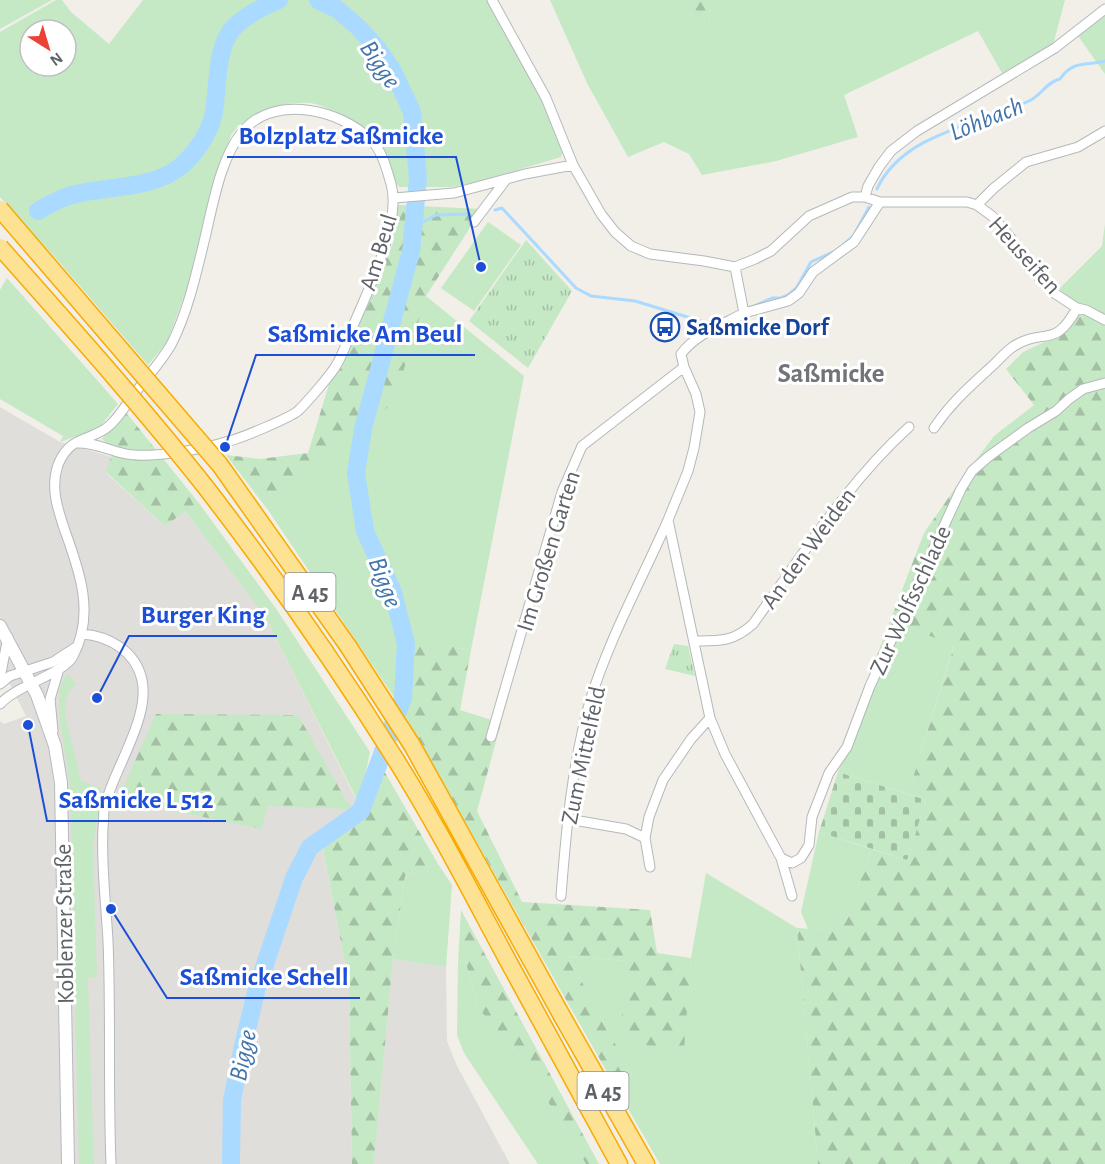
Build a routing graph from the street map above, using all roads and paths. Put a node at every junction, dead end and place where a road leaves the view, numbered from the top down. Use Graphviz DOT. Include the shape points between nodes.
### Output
graph roads {
  1 [pos="493,0"];
  2 [pos="1105,9"];
  3 [pos="1105,131"];
  4 [pos="573,165"];
  5 [pos="506,180"];
  6 [pos="866,197"];
  7 [pos="394,198"];
  8 [pos="880,202"];
  9 [pos="977,205"];
  10 [pos="0,209"];
  11 [pos="474,222"];
  12 [pos="0,247"];
  13 [pos="735,267"];
  14 [pos="1077,308"];
  15 [pos="744,313"];
  16 [pos="1105,320"];
  17 [pos="684,367"];
  18 [pos="1105,383"];
  19 [pos="909,427"];
  20 [pos="934,428"];
  21 [pos="73,444"];
  22 [pos="668,519"];
  23 [pos="0,626"];
  24 [pos="82,634"];
  25 [pos="8,638"];
  26 [pos="694,641"];
  27 [pos="76,647"];
  28 [pos="59,669"];
  29 [pos="28,677"];
  30 [pos="0,678"];
  31 [pos="0,684"];
  32 [pos="0,704"];
  33 [pos="710,718"];
  34 [pos="491,737"];
  35 [pos="55,746"];
  36 [pos="567,819"];
  37 [pos="645,838"];
  38 [pos="781,858"];
  39 [pos="651,867"];
  40 [pos="561,896"];
  41 [pos="792,896"];
  42 [pos="68,1164"];
  43 [pos="111,1164"];
  44 [pos="619,1164"];
  45 [pos="646,1164"];
  1 -- 4 [label="street" via="546,98"];
  2 -- 6 [label="street" via="1055,48 917,131 891,151 868,186"];
  3 -- 9 [label="street" via="1078,147 1026,162"];
  4 -- 5 [label="street"];
  4 -- 13 [label="street" via="602,214 631,246 650,254"];
  5 -- 7 [label="street" via="454,193"];
  5 -- 11 [label="street"];
  6 -- 8 [label="street"];
  6 -- 13 [label="street" via="822,208 771,251"];
  7 -- 21 [label="street, Am Beul" via="387,242 336,366 296,412 231,441 189,450 124,454 93,444"];
  7 -- 21 [label="street, Am Beul" via="373,142 358,129 308,109 283,110 252,122 236,140 221,176 194,282 171,345 109,426"];
  8 -- 9 [label="street"];
  8 -- 15 [label="street" via="854,242 813,272 799,293 788,301"];
  9 -- 14 [label="street, Heuseifen" via="992,216 1029,267 1054,293"];
  10 -- 45 [label="highway, A 45, bridge" via="220,465 348,646 412,745"];
  12 -- 44 [label="highway, A 45, bridge" via="204,485 332,664 397,762"];
  13 -- 15 [label="street"];
  14 -- 16 [label="street, Heuseifen"];
  14 -- 20 [label="street" via="1059,333 1027,339 1012,348 951,404"];
  15 -- 17 [label="street" via="687,346 681,354"];
  17 -- 22 [label="street" via="700,412 688,471"];
  17 -- 34 [label="street, Im Großen Garten" via="582,446 562,492"];
  18 -- 38 [label="street, Zur Wolfsschlade" via="1083,389 972,471 870,686 847,747 829,773 812,817 809,845 801,858 792,862"];
  19 -- 26 [label="street, An den Weiden" via="857,481 753,624 741,635 724,640"];
  21 -- 24 [label="street" via="60,461 54,485 82,586"];
  22 -- 26 [label="street"];
  22 -- 36 [label="street, Zum Mittelfeld" via="590,702"];
  23 -- 25 [label="main road, Koblenzer Straße"];
  24 -- 27 [label="street"];
  24 -- 43 [label="street" via="118,644 133,660 142,679 144,699 105,806 102,848 108,944"];
  25 -- 29 [label="main road, Koblenzer Straße"];
  25 -- 30 [label="street"];
  26 -- 33 [label="street"];
  27 -- 28 [label="street" via="74,656"];
  27 -- 29 [label="street"];
  28 -- 29 [label="street"];
  28 -- 35 [label="street" via="50,699"];
  29 -- 31 [label="street" via="6,678"];
  29 -- 32 [label="street"];
  29 -- 35 [label="main road, Koblenzer Straße"];
  33 -- 37 [label="street" via="663,780"];
  33 -- 38 [label="street"];
  35 -- 42 [label="main road, Koblenzer Straße" via="62,807"];
  36 -- 37 [label="street" via="627,829"];
  36 -- 40 [label="street, Zum Mittelfeld"];
  37 -- 39 [label="street"];
  38 -- 41 [label="street"];
}
